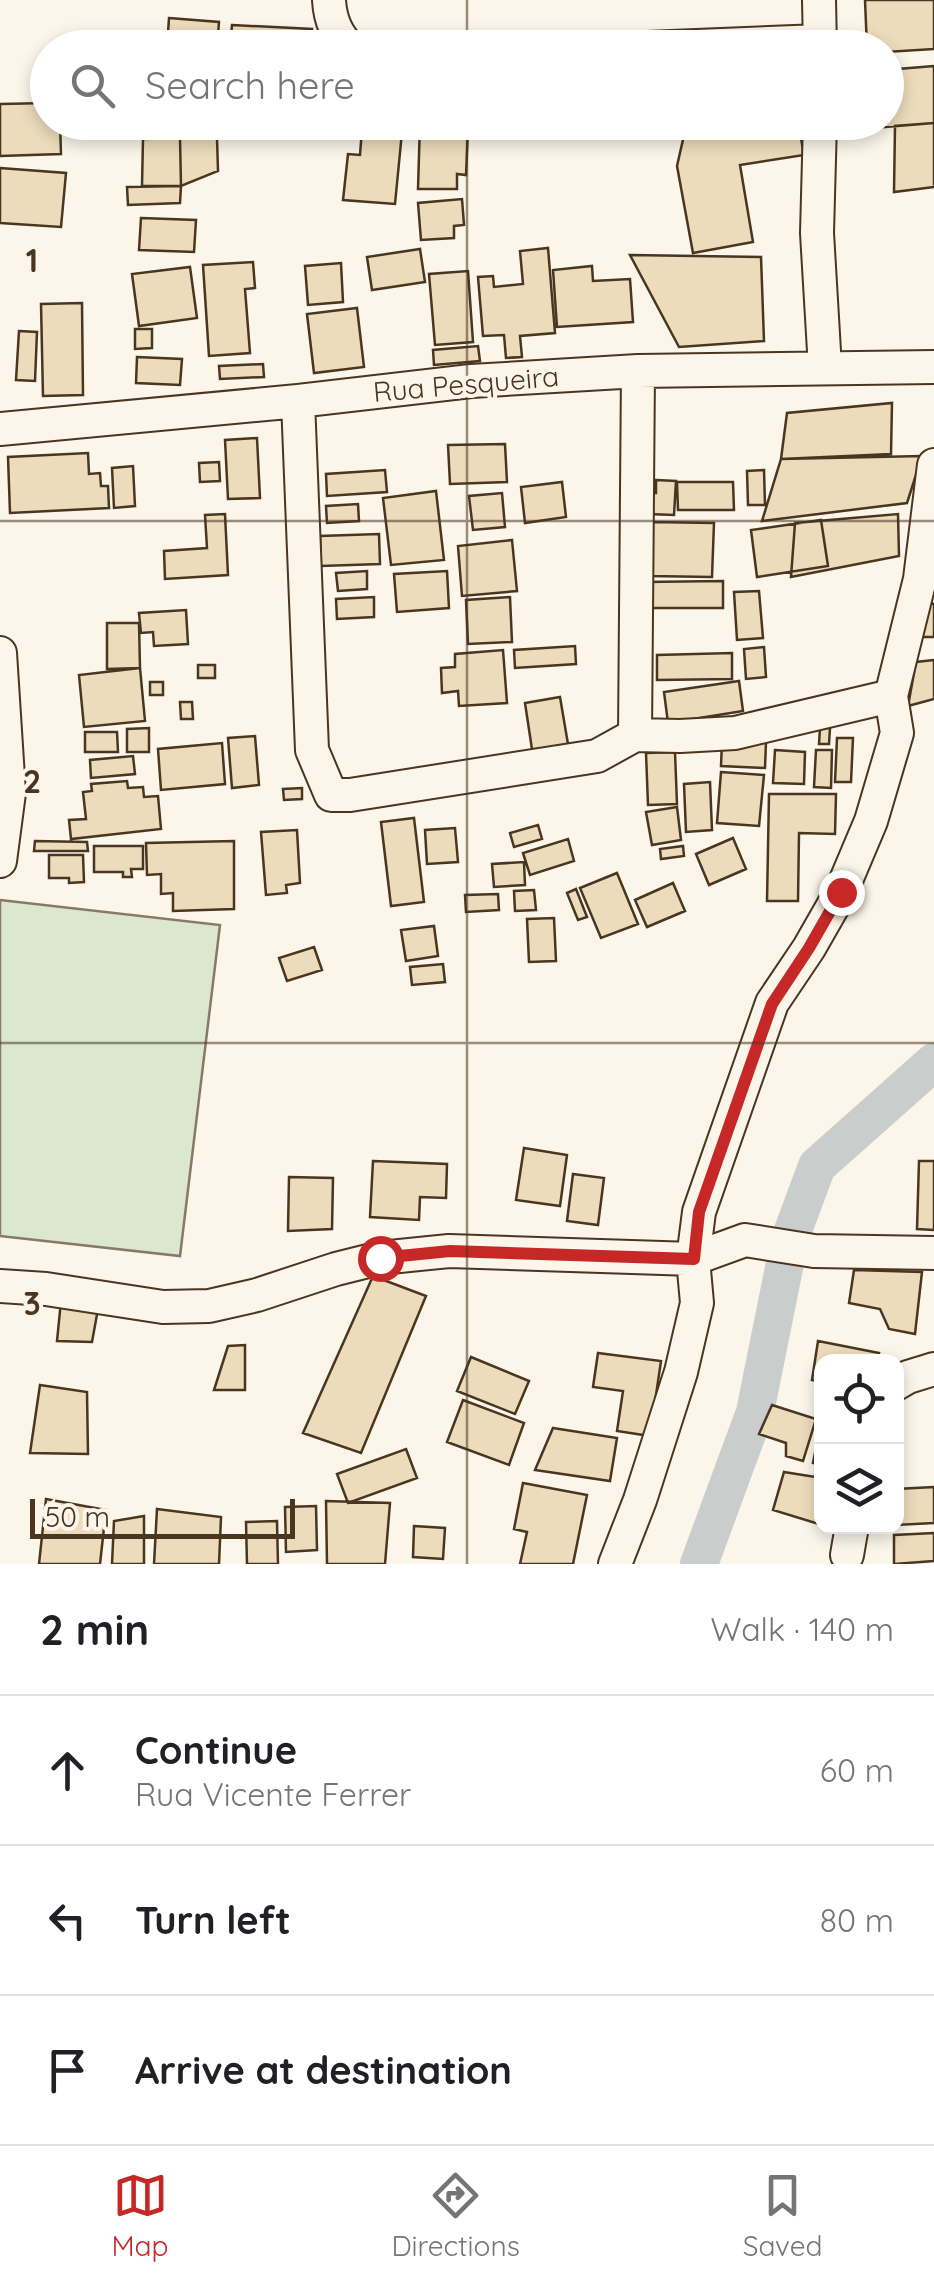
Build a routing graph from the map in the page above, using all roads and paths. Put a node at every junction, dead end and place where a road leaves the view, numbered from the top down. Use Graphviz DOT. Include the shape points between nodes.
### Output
graph roads {
  1 [pos="330,0"];
  2 [pos="819,0"];
  3 [pos="336,30"];
  4 [pos="820,30"];
  5 [pos="820,140"];
  6 [pos="934,367"];
  7 [pos="825,368"];
  8 [pos="638,371"];
  9 [pos="298,401"];
  10 [pos="0,429"];
  11 [pos="934,465"];
  12 [pos="0,653"];
  13 [pos="891,696"];
  14 [pos="635,735"];
  15 [pos="0,861"];
  16 [pos="934,1253"];
  17 [pos="694,1259"];
  18 [pos="0,1286"];
  19 [pos="934,1370"];
  20 [pos="904,1379"];
  21 [pos="615,1564"];
  1 -- 3 [label="street"];
  2 -- 4 [label="street"];
  5 -- 7 [label="street"];
  6 -- 7 [label="street, Rua Pesqueira"];
  7 -- 8 [label="street, Rua Pesqueira"];
  8 -- 9 [label="street, Rua Pesqueira"];
  8 -- 14 [label="street"];
  9 -- 10 [label="street, Rua Pesqueira"];
  9 -- 14 [label="street" via="312,750 331,794 597,756"];
  11 -- 13 [label="street" via="920,579"];
  12 -- 15 [label="street" via="9,793"];
  13 -- 14 [label="street" via="735,733"];
  13 -- 17 [label="street" via="898,733 871,821 841,892 772,1004 699,1212"];
  16 -- 17 [label="street" via="814,1251 745,1240"];
  17 -- 18 [label="street" via="450,1251 380,1258 208,1306 163,1307"];
  17 -- 21 [label="street" via="697,1302 680,1372"];
  19 -- 20 [label="street"];
}
